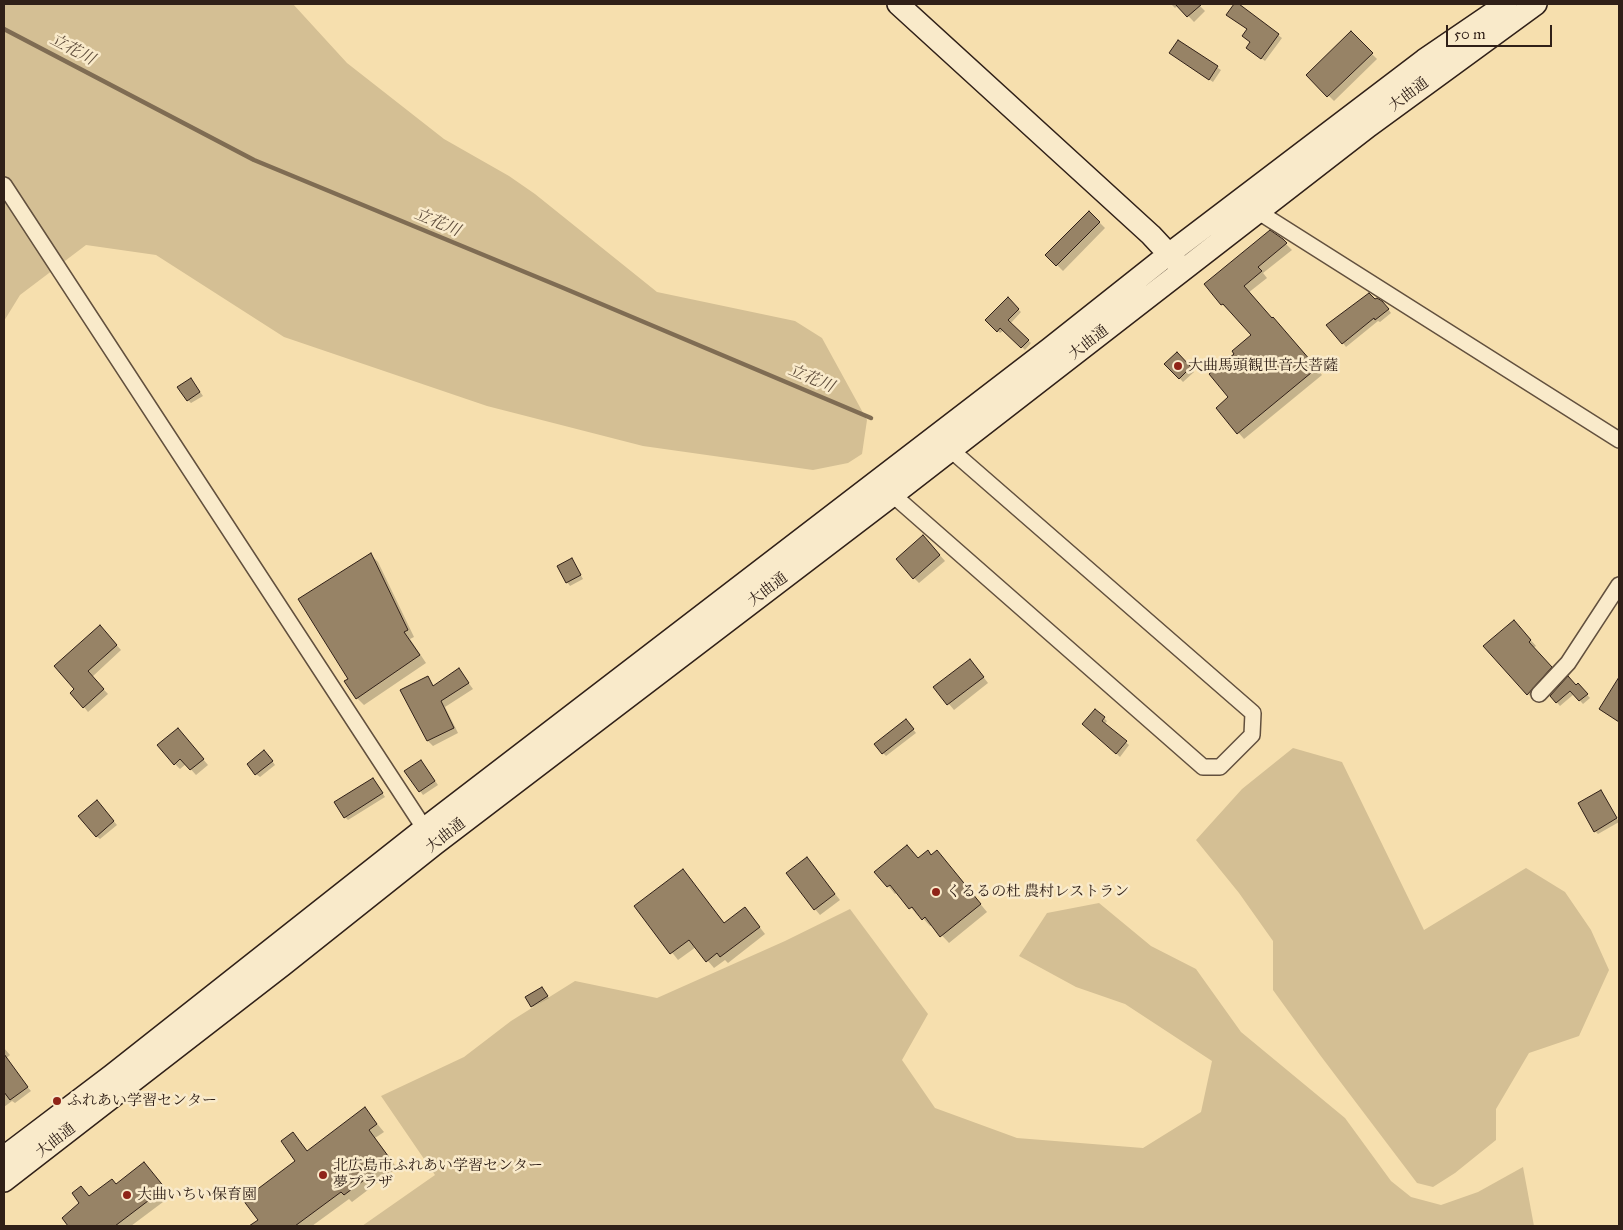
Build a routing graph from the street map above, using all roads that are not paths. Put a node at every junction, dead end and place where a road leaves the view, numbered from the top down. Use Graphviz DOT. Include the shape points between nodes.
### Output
graph roads {
  1 [pos="898,4"];
  2 [pos="1506,4"];
  3 [pos="1536,4"];
  4 [pos="4,185"];
  5 [pos="1258,211"];
  6 [pos="1176,262"];
  7 [pos="1619,440"];
  8 [pos="951,450"];
  9 [pos="893,495"];
  10 [pos="1619,585"];
  11 [pos="1539,694"];
  12 [pos="430,836"];
  13 [pos="4,1157"];
  14 [pos="4,1182"];
  1 -- 6 [label="main road" via="1151,235"];
  2 -- 6 [label="main road, 大曲通" via="1424,60"];
  3 -- 5 [label="main road, 大曲通" via="1440,72"];
  4 -- 12 [label="street"];
  5 -- 6 [label="main road, 大曲通"];
  5 -- 7 [label="street"];
  6 -- 8 [label="main road, 大曲通"];
  6 -- 12 [label="main road, 大曲通" via="1049,350"];
  8 -- 9 [label="main road, 大曲通"];
  8 -- 9 [label="street" via="1253,713 1252,735 1220,767 1203,767"];
  9 -- 12 [label="main road, 大曲通"];
  10 -- 11 [label="street" via="1568,663"];
  12 -- 13 [label="main road, 大曲通"];
  12 -- 14 [label="main road, 大曲通" via="283,965"];
}
